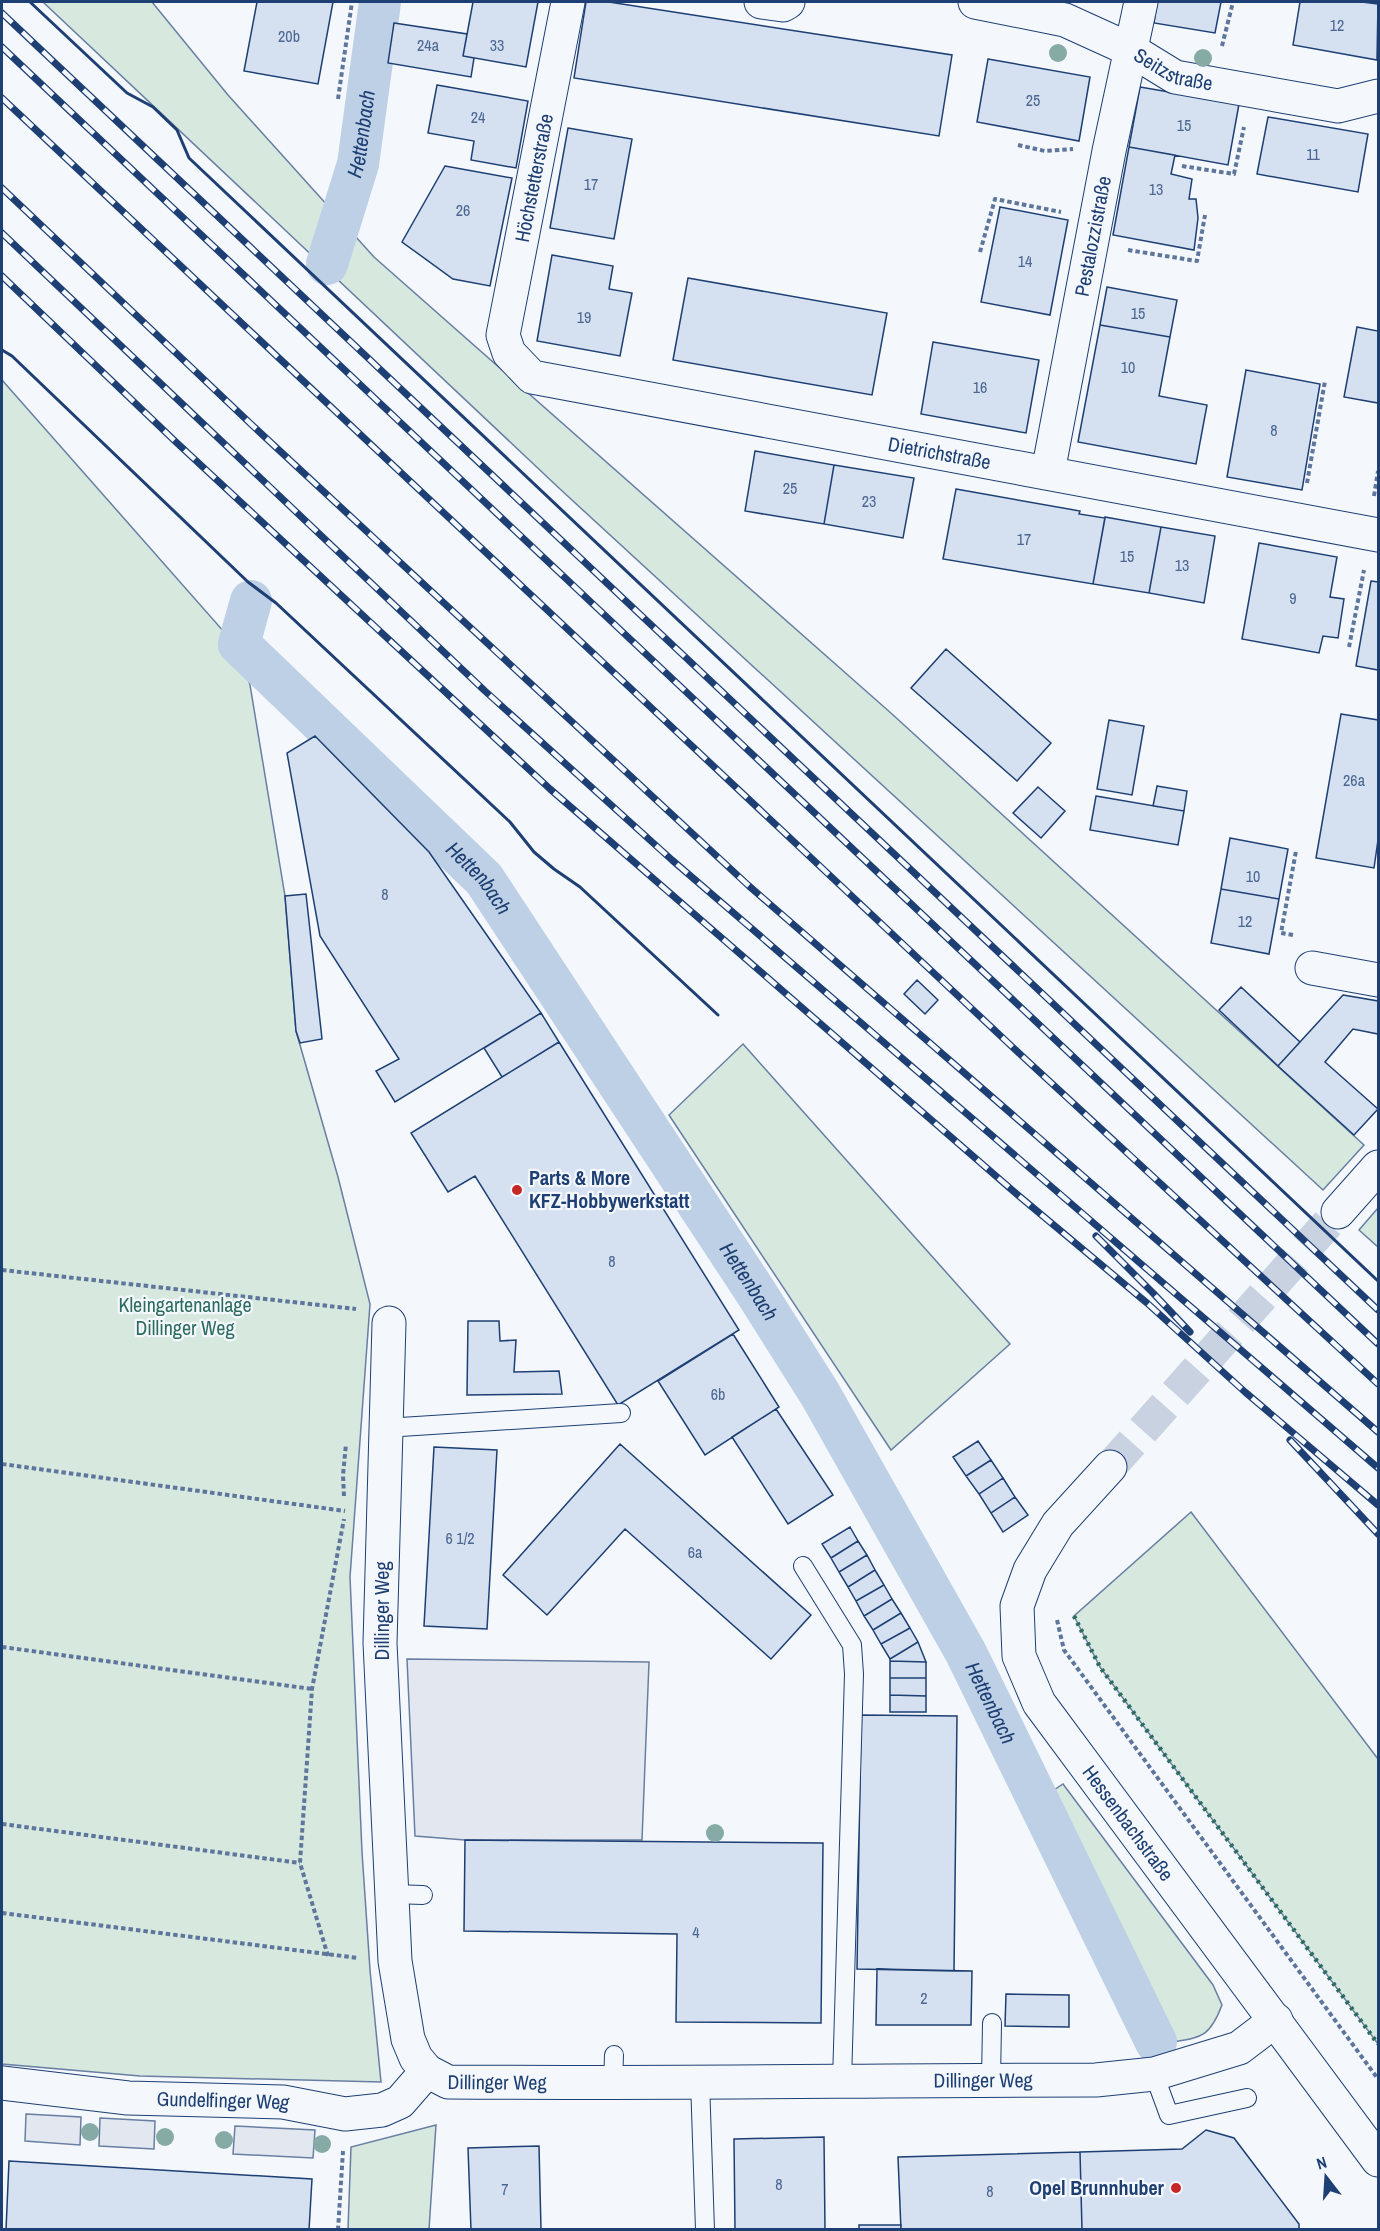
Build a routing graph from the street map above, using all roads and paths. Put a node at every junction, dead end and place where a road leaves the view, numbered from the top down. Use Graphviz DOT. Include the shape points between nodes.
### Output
graph roads {
  1 [pos="352,2"];
  2 [pos="568,2"];
  3 [pos="761,2"];
  4 [pos="788,2"];
  5 [pos="975,2"];
  6 [pos="1141,2"];
  7 [pos="1233,2"];
  8 [pos="1222,46"];
  9 [pos="1131,50"];
  10 [pos="1252,91"];
  11 [pos="1378,96"];
  12 [pos="338,99"];
  13 [pos="1018,146"];
  14 [pos="1109,152"];
  15 [pos="1182,166"];
  16 [pos="1206,215"];
  17 [pos="1094,232"];
  18 [pos="980,252"];
  19 [pos="509,353"];
  20 [pos="1325,381"];
  21 [pos="1048,472"];
  22 [pos="1301,521"];
  23 [pos="1375,534"];
  24 [pos="1349,647"];
  25 [pos="1296,851"];
  26 [pos="1304,936"];
  27 [pos="1312,968"];
  28 [pos="1378,980"];
  29 [pos="1378,1167"];
  30 [pos="1338,1212"];
  31 [pos="2,1270"];
  32 [pos="357,1310"];
  33 [pos="389,1323"];
  34 [pos="621,1413"];
  35 [pos="385,1428"];
  36 [pos="346,1440"];
  37 [pos="2,1464"];
  38 [pos="1110,1467"];
  39 [pos="345,1499"];
  40 [pos="803,1566"];
  41 [pos="1054,1609"];
  42 [pos="2,1647"];
  43 [pos="312,1689"];
  44 [pos="2,1824"];
  45 [pos="300,1863"];
  46 [pos="2,1913"];
  47 [pos="328,1956"];
  48 [pos="395,1961"];
  49 [pos="1276,2020"];
  50 [pos="992,2023"];
  51 [pos="427,2071"];
  52 [pos="1154,2074"];
  53 [pos="1378,2079"];
  54 [pos="842,2080"];
  55 [pos="991,2080"];
  56 [pos="700,2081"];
  57 [pos="2,2083"];
  58 [pos="1247,2098"];
  59 [pos="345,2114"];
  60 [pos="1378,2160"];
  61 [pos="338,2229"];
  62 [pos="705,2229"];
  1 -- 12 [label="path"];
  2 -- 19 [label="street, Höchstetterstraße" via="503,335"];
  3 -- 4 [label="street"];
  5 -- 9 [label="street, Seitzstraße" via="1065,20"];
  6 -- 9 [label="street, Pestalozzistraße"];
  7 -- 8 [label="path"];
  9 -- 10 [label="street, Seitzstraße" via="1175,77"];
  9 -- 14 [label="street, Pestalozzistraße"];
  10 -- 11 [label="street, Seitzstraße" via="1338,106"];
  10 -- 15 [label="path" via="1234,174"];
  13 -- 14 [label="path" via="1045,151 1086,148"];
  14 -- 17 [label="street, Pestalozzistraße"];
  16 -- 17 [label="path" via="1197,261"];
  17 -- 18 [label="path" via="995,199"];
  17 -- 21 [label="street, Pestalozzistraße"];
  19 -- 21 [label="street, Dietrichstraße" via="532,377"];
  20 -- 22 [label="path"];
  21 -- 22 [label="street, Dietrichstraße"];
  22 -- 23 [label="street, Dietrichstraße"];
  23 -- 24 [label="path"];
  25 -- 26 [label="path" via="1281,933"];
  27 -- 28 [label="street"];
  29 -- 30 [label="street"];
  31 -- 32 [label="path"];
  33 -- 35 [label="street, Dillinger Weg"];
  34 -- 35 [label="lane"];
  35 -- 48 [label="street, Dillinger Weg" via="380,1643 408,1894"];
  36 -- 39 [label="path"];
  37 -- 43 [label="path" via="345,1511"];
  38 -- 49 [label="street, Hessenbachstraße" via="1058,1524 1030,1570 1017,1606 1019,1656 1039,1703"];
  40 -- 54 [label="lane" via="852,1645"];
  41 -- 53 [label="path" via="1064,1650"];
  42 -- 43 [label="path"];
  43 -- 45 [label="path"];
  44 -- 45 [label="path"];
  45 -- 47 [label="path"];
  46 -- 47 [label="path"];
  47 -- 48 [label="path"];
  48 -- 51 [label="street, Dillinger Weg" via="408,2039"];
  49 -- 52 [label="street, Dillinger Weg" via="1239,2048"];
  49 -- 60 [label="street, Hessenbachstraße"];
  50 -- 55 [label="lane"];
  51 -- 56 [label="street, Dillinger Weg" via="448,2082 614,2069"];
  51 -- 59 [label="street, Gundelfinger Weg" via="400,2102 382,2110"];
  52 -- 55 [label="street, Dillinger Weg" via="1096,2080"];
  52 -- 58 [label="lane" via="1168,2115"];
  54 -- 55 [label="street, Dillinger Weg"];
  54 -- 56 [label="street, Dillinger Weg"];
  56 -- 62 [label="lane"];
  57 -- 59 [label="street, Gundelfinger Weg" via="128,2098 283,2103"];
  59 -- 61 [label="path"];
}
